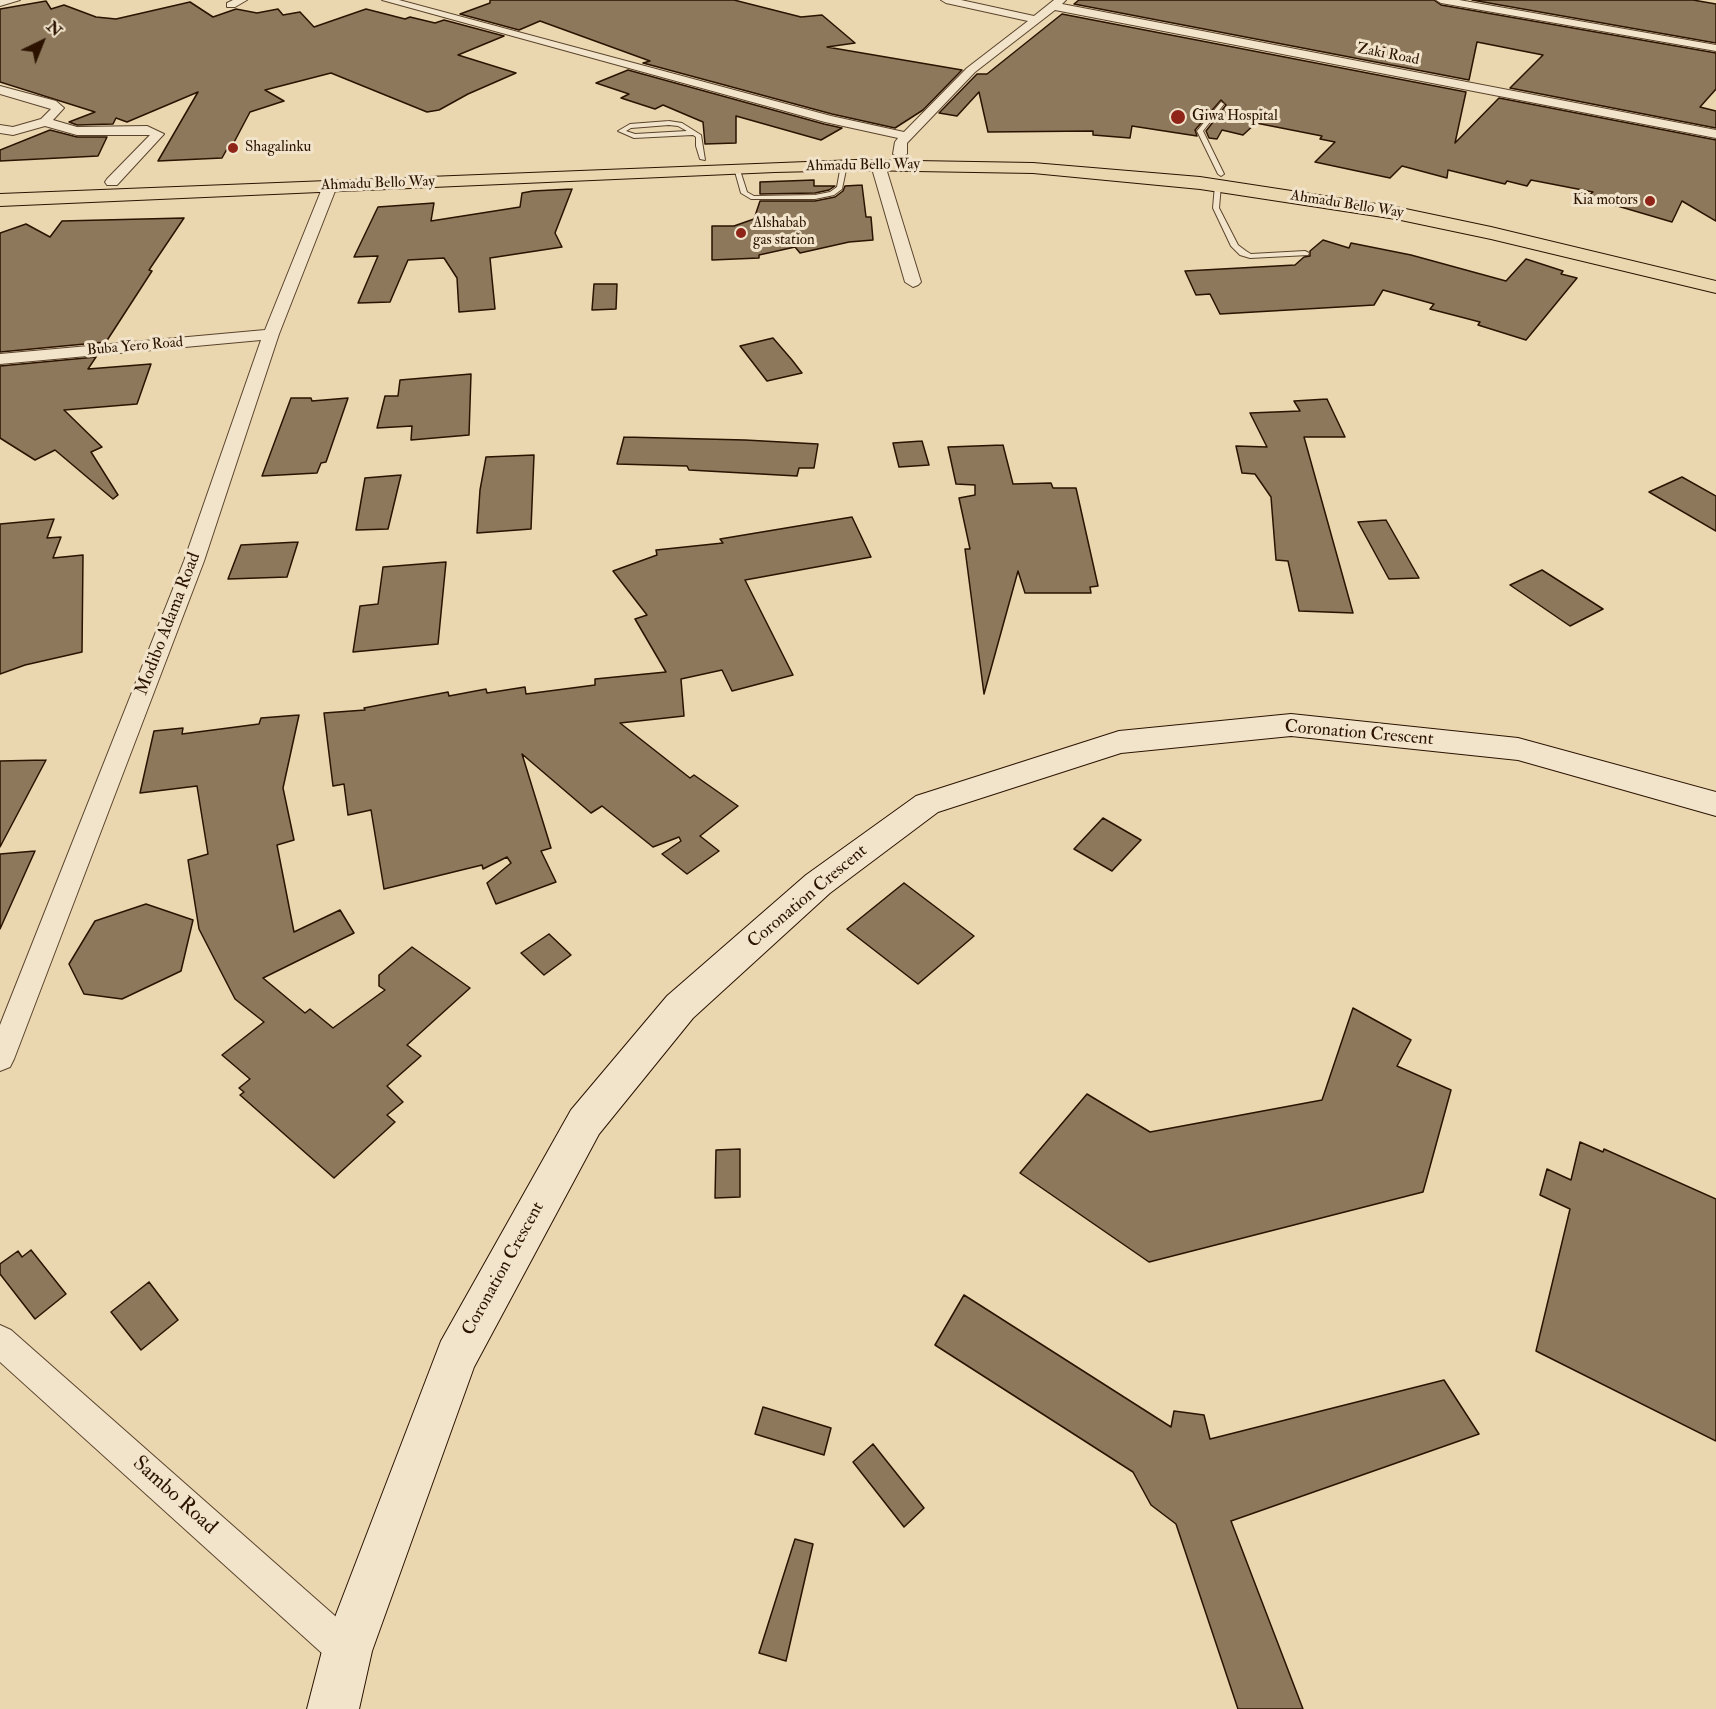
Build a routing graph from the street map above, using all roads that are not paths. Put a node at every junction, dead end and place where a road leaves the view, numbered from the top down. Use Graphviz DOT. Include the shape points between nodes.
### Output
graph roads {
  1 [pos="15,0"];
  2 [pos="242,0"];
  3 [pos="387,0"];
  4 [pos="946,0"];
  5 [pos="1441,0"];
  6 [pos="0,3"];
  7 [pos="1058,3"];
  8 [pos="231,5"];
  9 [pos="1035,19"];
  10 [pos="1716,48"];
  11 [pos="0,90"];
  12 [pos="1221,104"];
  13 [pos="45,122"];
  14 [pos="0,129"];
  15 [pos="694,133"];
  16 [pos="1716,134"];
  17 [pos="903,145"];
  18 [pos="703,159"];
  19 [pos="844,165"];
  20 [pos="878,165"];
  21 [pos="737,168"];
  22 [pos="1219,180"];
  23 [pos="112,182"];
  24 [pos="330,186"];
  25 [pos="0,187"];
  26 [pos="0,200"];
  27 [pos="1305,253"];
  28 [pos="1716,272"];
  29 [pos="913,282"];
  30 [pos="1716,287"];
  31 [pos="271,334"];
  32 [pos="0,359"];
  33 [pos="1716,804"];
  34 [pos="0,1059"];
  35 [pos="0,1341"];
  36 [pos="347,1651"];
  37 [pos="333,1709"];
  1 -- 6 [label="street"];
  2 -- 8 [label="street"];
  3 -- 17 [label="street" via="795,110"];
  4 -- 9 [label="street"];
  5 -- 10 [label="street"];
  7 -- 9 [label="street"];
  7 -- 16 [label="street, Zaki Road"];
  9 -- 17 [label="street" via="970,70"];
  11 -- 13 [label="street" via="58,108"];
  12 -- 22 [label="lane" via="1200,131"];
  13 -- 14 [label="street" via="13,131"];
  13 -- 23 [label="street" via="77,131 147,130 158,134"];
  15 -- 15 [label="lane" via="634,136 621,131 630,126 669,123 680,124"];
  15 -- 18 [label="lane" via="699,136"];
  17 -- 18 [label="main road, Ahmadu Bello Way"];
  17 -- 22 [label="main road, Ahmadu Bello Way" via="1100,162"];
  18 -- 23 [label="main road, Ahmadu Bello Way"];
  19 -- 20 [label="main road, Ahmadu Bello Way"];
  19 -- 21 [label="main road, Ahmadu Bello Way"];
  19 -- 21 [label="lane" via="840,188 815,197 753,198 744,193"];
  20 -- 22 [label="main road, Ahmadu Bello Way" via="1033,168"];
  20 -- 29 [label="street"];
  21 -- 24 [label="main road, Ahmadu Bello Way"];
  22 -- 27 [label="lane" via="1216,208 1235,246 1243,253"];
  22 -- 28 [label="main road, Ahmadu Bello Way" via="1369,196"];
  22 -- 30 [label="main road, Ahmadu Bello Way" via="1491,233"];
  23 -- 25 [label="main road, Ahmadu Bello Way"];
  24 -- 26 [label="main road, Ahmadu Bello Way"];
  24 -- 31 [label="street, Modibo Adama Road"];
  31 -- 32 [label="street, Buba Yero Road"];
  31 -- 34 [label="street, Modibo Adama Road" via="194,561"];
  33 -- 36 [label="main road, Coronation Crescent" via="1518,749 1291,725 1119,742 927,804 818,884 680,1007 585,1122 456,1356"];
  35 -- 36 [label="street, Sambo Road"];
  36 -- 37 [label="main road, Coronation Crescent"];
}
